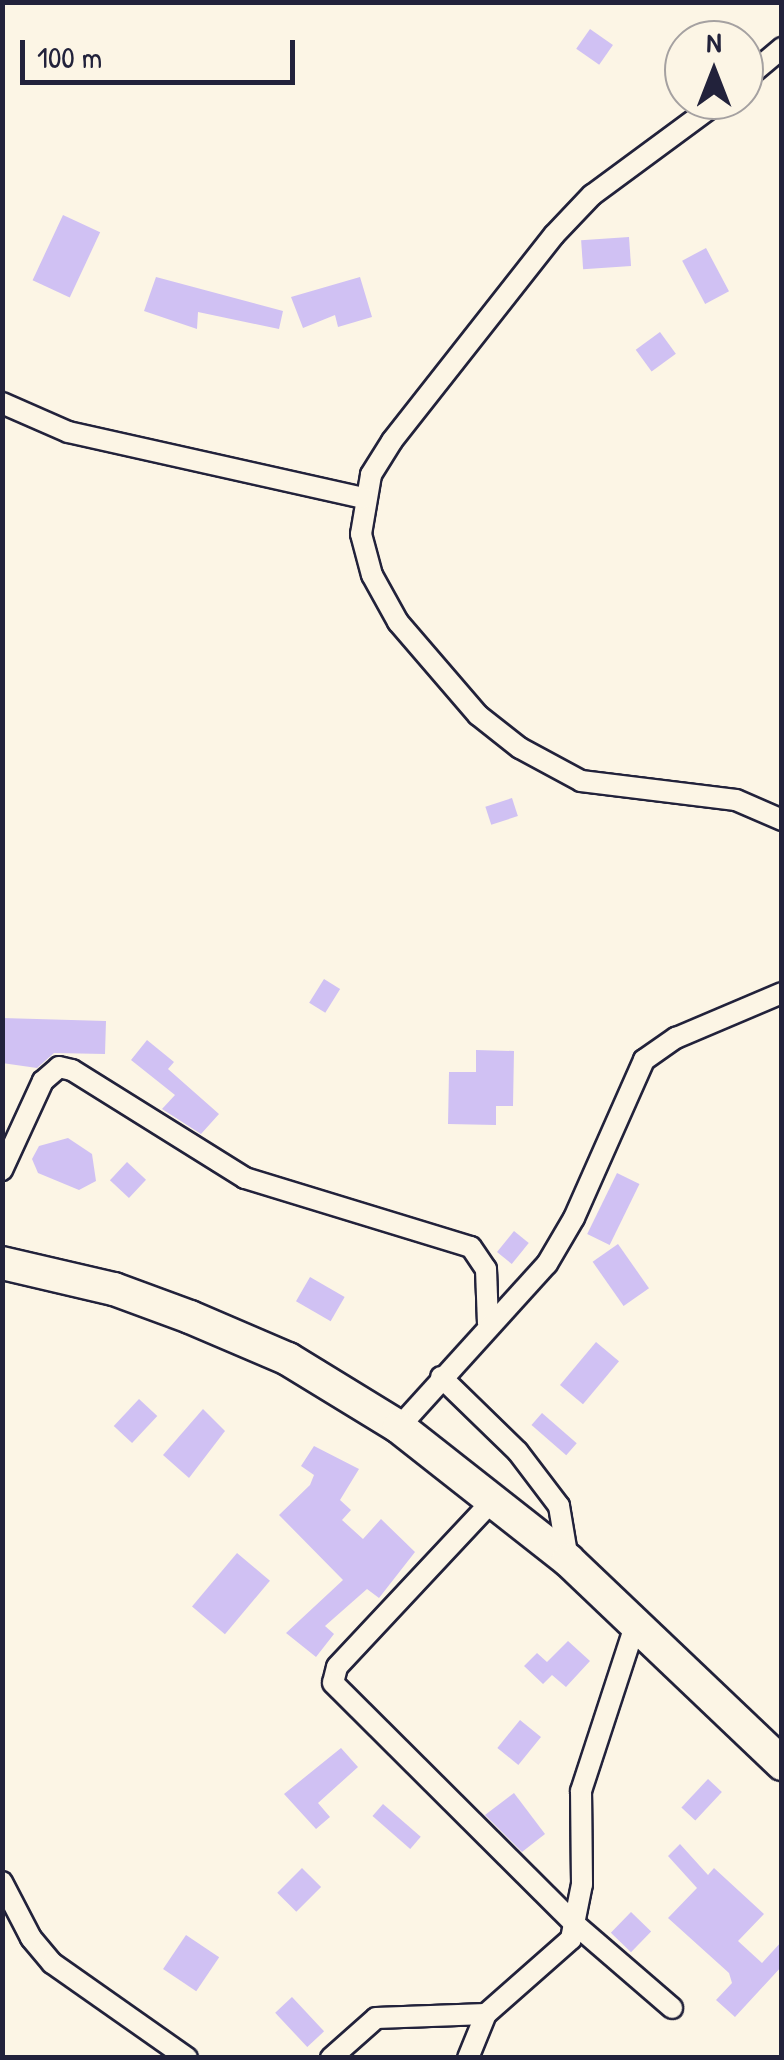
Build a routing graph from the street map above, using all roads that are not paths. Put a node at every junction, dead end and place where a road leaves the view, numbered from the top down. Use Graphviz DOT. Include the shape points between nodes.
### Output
graph roads {
  1 [pos="695,120"];
  2 [pos="2,403"];
  3 [pos="364,498"];
  4 [pos="782,820"];
  5 [pos="782,993"];
  6 [pos="2,1170"];
  7 [pos="2,1263"];
  8 [pos="488,1323"];
  9 [pos="441,1377"];
  10 [pos="399,1428"];
  11 [pos="496,1498"];
  12 [pos="568,1560"];
  13 [pos="636,1623"];
  14 [pos="782,1764"];
  15 [pos="2,1882"];
  16 [pos="576,1925"];
  17 [pos="672,2008"];
  18 [pos="486,2014"];
  19 [pos="186,2058"];
  20 [pos="331,2058"];
  21 [pos="468,2058"];
  1 -- 3 [label="street" via="592,195 554,235 392,442"];
  2 -- 3 [label="street" via="68,432"];
  3 -- 4 [label="street" via="361,534 372,575 398,622 429,664 506,738 581,781 736,800"];
  5 -- 8 [label="street" via="676,1038 644,1060 547,1264"];
  6 -- 8 [label="street" via="42,1081 59,1068 72,1070 244,1178 471,1247 486,1269"];
  7 -- 10 [label="main road" via="190,1316 288,1360"];
  8 -- 9 [label="street"];
  9 -- 10 [label="street"];
  9 -- 12 [label="street" via="518,1452 559,1506"];
  10 -- 11 [label="main road"];
  11 -- 12 [label="main road"];
  11 -- 16 [label="street" via="337,1667 333,1684"];
  12 -- 13 [label="main road"];
  13 -- 14 [label="main road"];
  13 -- 16 [label="street" via="581,1791"];
  15 -- 19 [label="street" via="52,1963"];
  16 -- 17 [label="street"];
  16 -- 18 [label="street" via="555,1959"];
  18 -- 20 [label="street" via="376,2018"];
  18 -- 21 [label="street"];
}
